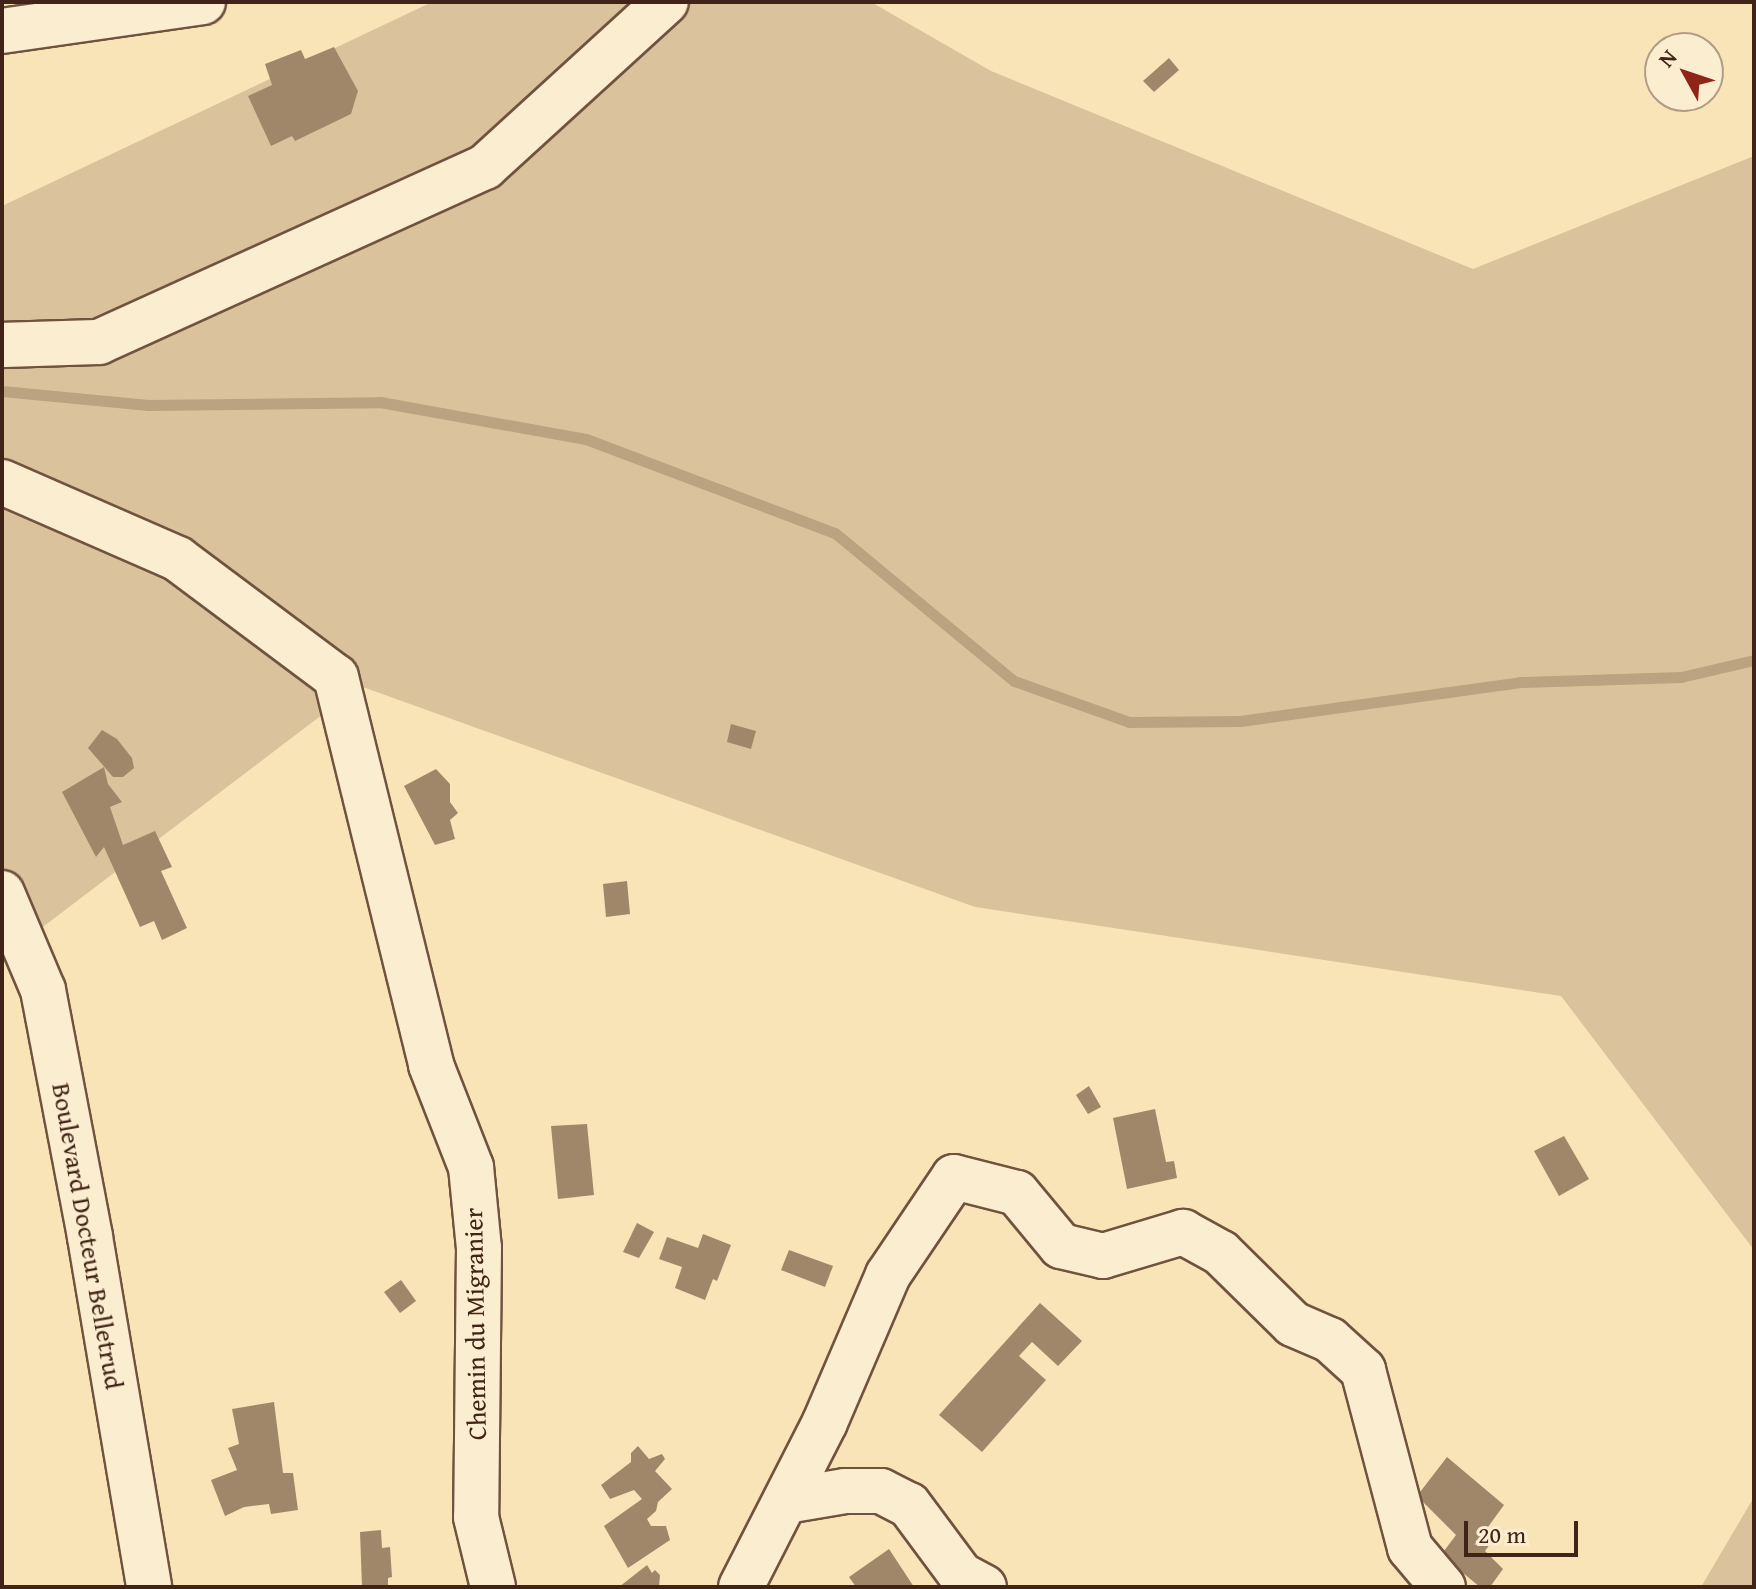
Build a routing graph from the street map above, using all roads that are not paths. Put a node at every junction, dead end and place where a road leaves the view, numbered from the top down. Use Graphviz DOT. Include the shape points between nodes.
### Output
graph roads {
  1 [pos="203,2"];
  2 [pos="666,2"];
  3 [pos="2,31"];
  4 [pos="2,345"];
  5 [pos="2,482"];
  6 [pos="2,893"];
  7 [pos="786,1501"];
  8 [pos="149,1587"];
  9 [pos="493,1587"];
  10 [pos="741,1587"];
  11 [pos="984,1587"];
  12 [pos="1443,1587"];
  1 -- 3 [label="street"];
  2 -- 4 [label="street" via="485,167 99,342"];
  5 -- 9 [label="street, Chemin du Migranier" via="178,559 336,677 431,1065 471,1167 479,1248 476,1517"];
  6 -- 8 [label="street, Boulevard Docteur Belletrud" via="43,990"];
  7 -- 10 [label="street"];
  7 -- 11 [label="street" via="881,1491 909,1505 961,1575"];
  7 -- 12 [label="street" via="888,1275 954,1177 1017,1193 1061,1246 1103,1256 1183,1232 1221,1253 1293,1324 1330,1340 1363,1370 1410,1548"];
}
